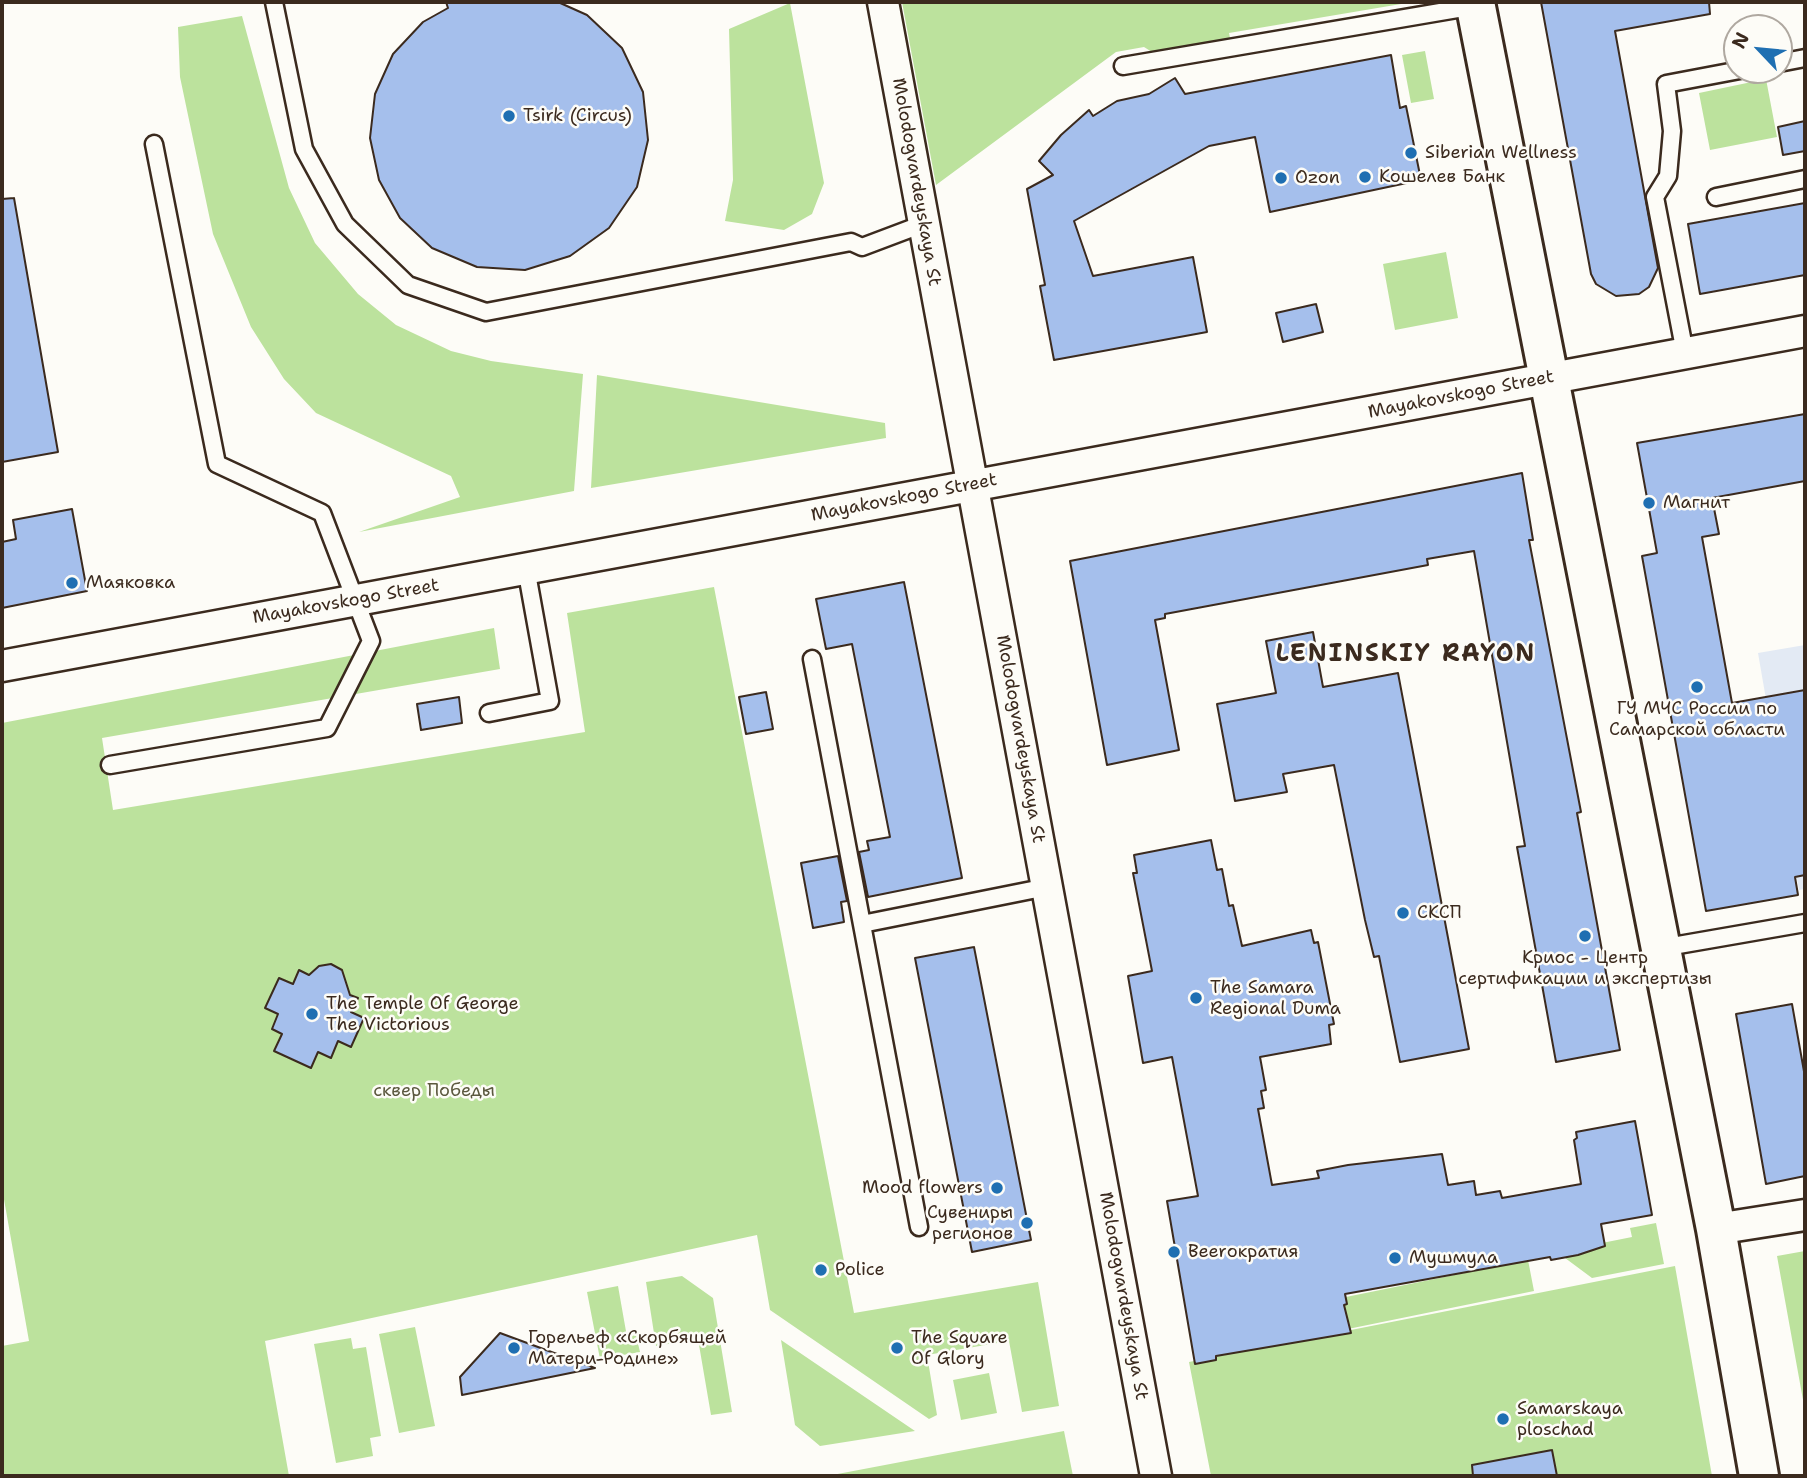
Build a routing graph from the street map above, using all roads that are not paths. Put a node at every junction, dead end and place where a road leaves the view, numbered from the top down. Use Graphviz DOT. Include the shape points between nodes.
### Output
graph roads {
  1 [pos="274,2"];
  2 [pos="883,2"];
  3 [pos="1475,4"];
  4 [pos="1123,66"];
  5 [pos="1723,73"];
  6 [pos="154,144"];
  7 [pos="1805,180"];
  8 [pos="1716,197"];
  9 [pos="923,224"];
  10 [pos="1805,331"];
  11 [pos="1685,353"];
  12 [pos="1549,379"];
  13 [pos="974,485"];
  14 [pos="526,568"];
  15 [pos="355,600"];
  16 [pos="812,659"];
  17 [pos="2,666"];
  18 [pos="489,713"];
  19 [pos="110,765"];
  20 [pos="1048,887"];
  21 [pos="1805,923"];
  22 [pos="862,924"];
  23 [pos="1661,948"];
  24 [pos="1805,1215"];
  25 [pos="919,1227"];
  26 [pos="1716,1229"];
  27 [pos="1156,1476"];
  28 [pos="1759,1476"];
  1 -- 9 [label="lane" via="304,149 345,224 408,285 486,312 851,242 862,247"];
  2 -- 9 [label="street, Molodogvardeyskaya St"];
  3 -- 4 [label="lane"];
  3 -- 12 [label="street"];
  5 -- 11 [label="lane" via="1666,84 1672,131 1668,176 1655,197"];
  6 -- 15 [label="lane" via="217,464 322,513"];
  7 -- 8 [label="lane"];
  9 -- 13 [label="street, Molodogvardeyskaya St"];
  10 -- 11 [label="street, Mayakovskogo Street"];
  11 -- 12 [label="street, Mayakovskogo Street"];
  12 -- 13 [label="street, Mayakovskogo Street"];
  12 -- 23 [label="street"];
  13 -- 14 [label="street, Mayakovskogo Street"];
  13 -- 20 [label="street, Molodogvardeyskaya St"];
  14 -- 15 [label="street, Mayakovskogo Street"];
  14 -- 18 [label="lane" via="550,701"];
  15 -- 17 [label="street, Mayakovskogo Street"];
  15 -- 19 [label="lane" via="370,641 327,728"];
  16 -- 22 [label="lane"];
  20 -- 22 [label="lane"];
  20 -- 27 [label="street, Molodogvardeyskaya St"];
  21 -- 23 [label="lane"];
  22 -- 25 [label="lane"];
  23 -- 26 [label="street"];
  24 -- 26 [label="street"];
  26 -- 28 [label="street"];
}
